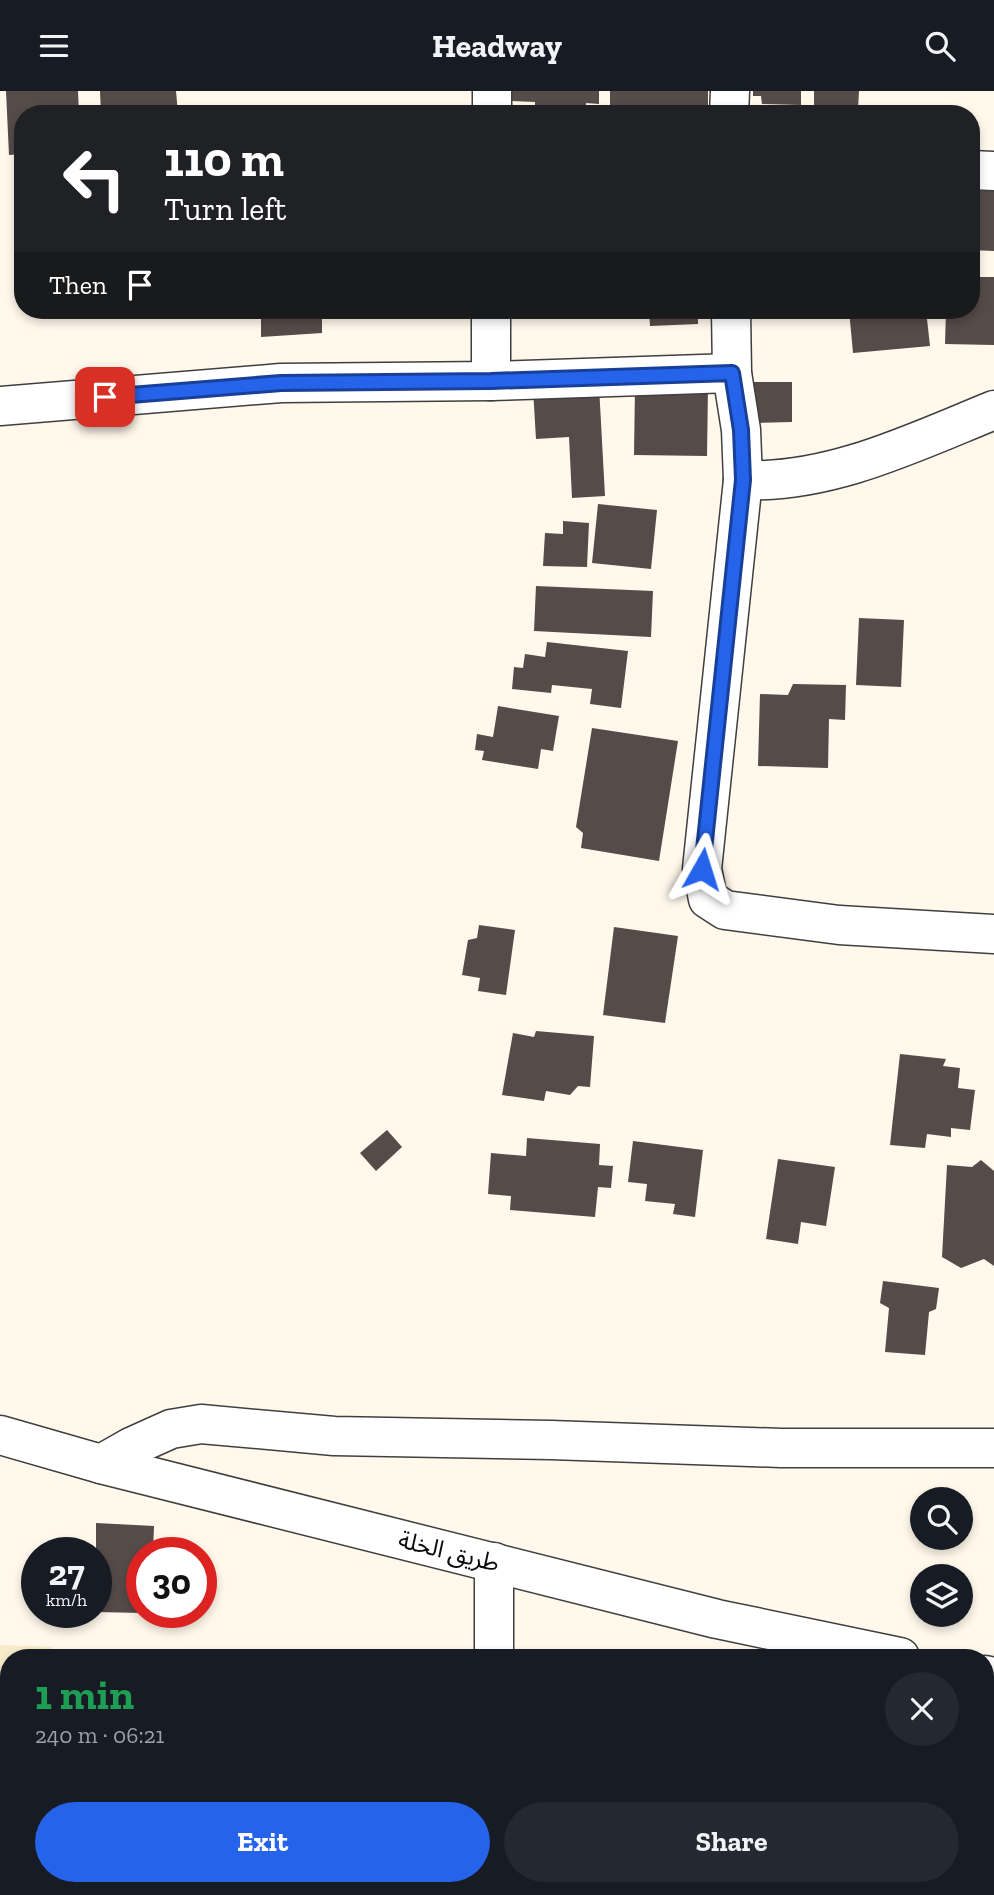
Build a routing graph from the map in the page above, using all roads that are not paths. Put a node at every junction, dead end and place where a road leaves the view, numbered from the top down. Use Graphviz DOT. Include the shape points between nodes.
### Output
graph roads {
  1 [pos="491,319"];
  2 [pos="731,319"];
  3 [pos="732,373"];
  4 [pos="491,381"];
  5 [pos="0,406"];
  6 [pos="994,410"];
  7 [pos="743,480"];
  8 [pos="994,934"];
  9 [pos="0,1435"];
  10 [pos="994,1448"];
  11 [pos="101,1464"];
  12 [pos="494,1562"];
  13 [pos="494,1649"];
  14 [pos="861,1649"];
  1 -- 4 [label="street"];
  2 -- 3 [label="street"];
  3 -- 4 [label="street"];
  3 -- 7 [label="street"];
  4 -- 5 [label="street" via="281,383"];
  6 -- 7 [label="street" via="880,456 804,475"];
  7 -- 8 [label="street" via="702,869 708,899 725,910 839,925"];
  9 -- 11 [label="street, طريق الخلة"];
  10 -- 11 [label="street" via="781,1448 334,1436 201,1424 170,1429"];
  11 -- 12 [label="street, طريق الخلة"];
  12 -- 13 [label="street"];
  12 -- 14 [label="street, طريق الخلة" via="717,1619"];
}
